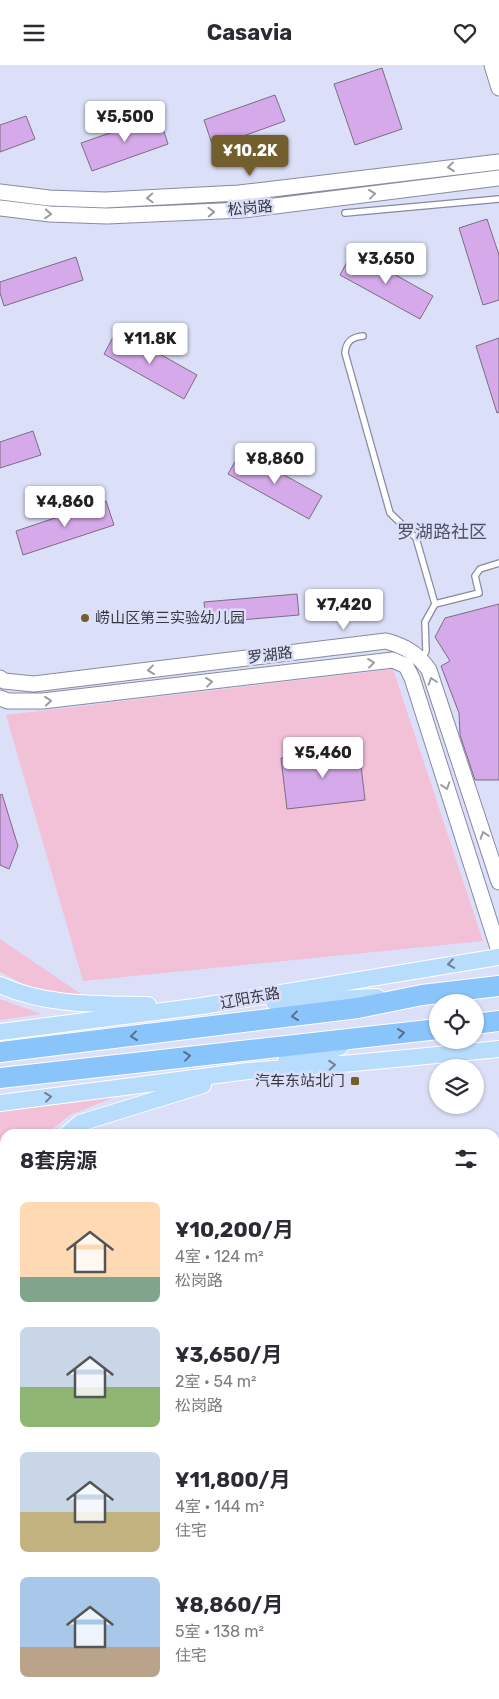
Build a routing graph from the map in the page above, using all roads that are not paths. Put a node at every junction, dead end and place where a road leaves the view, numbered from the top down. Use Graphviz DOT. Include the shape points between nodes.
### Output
graph roads {
  1 [pos="492,65"];
  2 [pos="499,88"];
  3 [pos="499,161"];
  4 [pos="499,178"];
  5 [pos="0,192"];
  6 [pos="499,199"];
  7 [pos="0,208"];
  8 [pos="345,213"];
  9 [pos="363,336"];
  10 [pos="499,563"];
  11 [pos="435,604"];
  12 [pos="422,660"];
  13 [pos="0,678"];
  14 [pos="0,698"];
  15 [pos="499,882"];
  16 [pos="499,951"];
  17 [pos="499,957"];
  18 [pos="0,985"];
  19 [pos="499,987"];
  20 [pos="422,995"];
  21 [pos="202,1006"];
  22 [pos="499,1021"];
  23 [pos="484,1023"];
  24 [pos="429,1030"];
  25 [pos="0,1031"];
  26 [pos="378,1037"];
  27 [pos="499,1049"];
  28 [pos="0,1052"];
  29 [pos="248,1071"];
  30 [pos="0,1079"];
  31 [pos="0,1103"];
  32 [pos="73,1129"];
  1 -- 2 [label="street"];
  3 -- 5 [label="street, 松岗路, one-way" via="239,193 105,200"];
  7 -- 4 [label="street, 松岗路, one-way" via="107,216 243,210"];
  6 -- 8 [label="lane"];
  9 -- 11 [label="lane" via="350,340 345,353 390,513 416,538"];
  10 -- 11 [label="lane" via="480,569 476,575 479,593"];
  11 -- 12 [label="lane" via="425,622 426,651"];
  12 -- 13 [label="street, 罗湖路, one-way" via="400,645 386,641 34,684"];
  15 -- 12 [label="street, 罗湖路, one-way" via="429,670"];
  14 -- 16 [label="street, one-way" via="43,701 393,660 400,663 412,678"];
  17 -- 21 [label="main road, 辽阳东路, one-way"];
  18 -- 21 [label="main road" via="17,993 65,1003"];
  19 -- 20 [label="highway, 辽阳东路"];
  20 -- 21 [label="main road"];
  20 -- 28 [label="highway, 辽阳东路, one-way" via="358,1008"];
  21 -- 25 [label="main road, 辽阳东路"];
  22 -- 23 [label="highway"];
  26 -- 24 [label="highway, one-way"];
  26 -- 29 [label="main road"];
  30 -- 26 [label="highway, one-way" via="337,1039"];
  29 -- 27 [label="main road, one-way"];
  31 -- 29 [label="main road, one-way"];
  29 -- 32 [label="main road" via="80,1123"];
}
